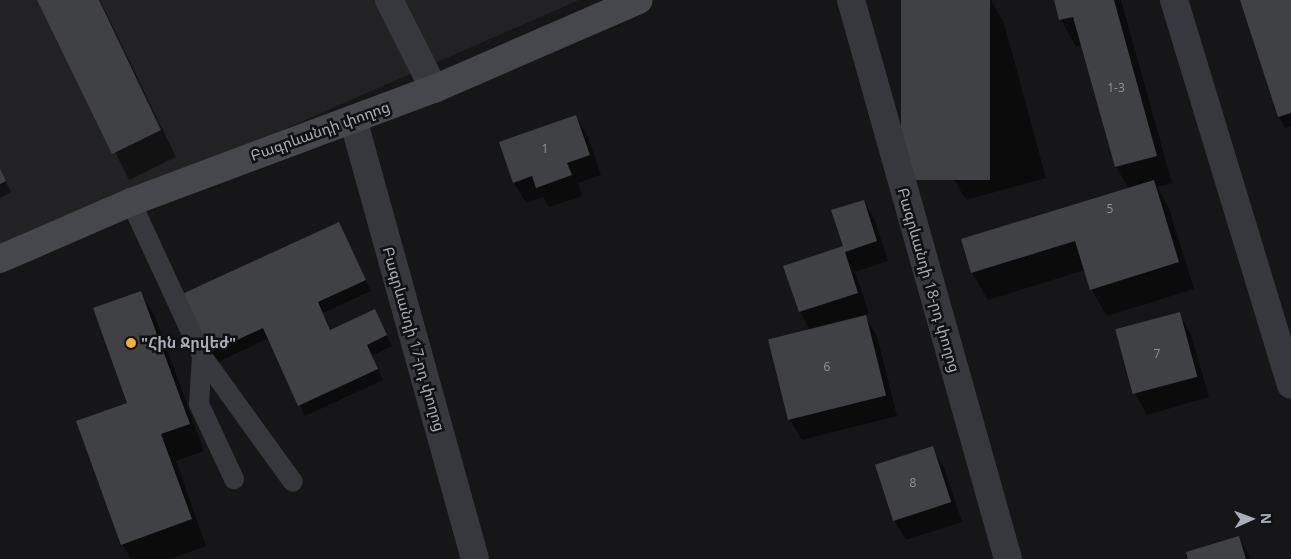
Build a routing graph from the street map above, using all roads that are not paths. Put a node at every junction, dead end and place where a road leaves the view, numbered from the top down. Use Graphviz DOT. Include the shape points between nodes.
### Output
graph roads {
  1 [pos="389,0"];
  2 [pos="639,0"];
  3 [pos="851,0"];
  4 [pos="1174,0"];
  5 [pos="434,89"];
  6 [pos="353,119"];
  7 [pos="131,202"];
  8 [pos="0,259"];
  9 [pos="1286,350"];
  10 [pos="202,356"];
  11 [pos="1291,385"];
  12 [pos="234,479"];
  13 [pos="293,482"];
  14 [pos="475,559"];
  15 [pos="1008,559"];
  1 -- 5 [label="street"];
  2 -- 5 [label="main road, Բագրևանդի փողոց"];
  3 -- 15 [label="street, Բագրևանդի 18-րդ փողոց"];
  4 -- 9 [label="street"];
  5 -- 6 [label="main road, Բագրևանդի փողոց"];
  6 -- 7 [label="main road, Բագրևանդի փողոց"];
  6 -- 14 [label="street, Բագրևանդի 17-րդ փողոց"];
  7 -- 8 [label="main road, Բագրևանդի փողոց"];
  7 -- 10 [label="lane"];
  9 -- 11 [label="street"];
  10 -- 12 [label="lane" via="199,404"];
  10 -- 13 [label="lane"];
}
